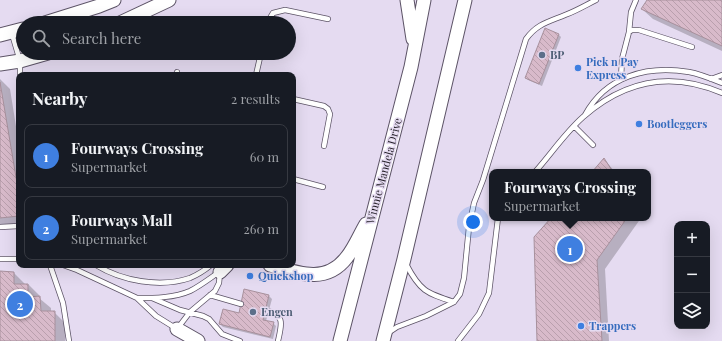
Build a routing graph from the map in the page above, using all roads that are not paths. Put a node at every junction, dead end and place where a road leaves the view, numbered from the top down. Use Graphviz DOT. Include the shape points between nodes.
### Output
graph roads {
  1 [pos="114,0"];
  2 [pos="169,0"];
  3 [pos="407,0"];
  4 [pos="424,0"];
  5 [pos="465,0"];
  6 [pos="596,0"];
  7 [pos="636,0"];
  8 [pos="68,16"];
  9 [pos="134,16"];
  10 [pos="271,16"];
  11 [pos="328,19"];
  12 [pos="12,32"];
  13 [pos="629,32"];
  14 [pos="16,46"];
  15 [pos="692,47"];
  16 [pos="415,49"];
  17 [pos="24,60"];
  18 [pos="259,60"];
  19 [pos="20,61"];
  20 [pos="0,64"];
  21 [pos="20,72"];
  22 [pos="257,72"];
  23 [pos="722,75"];
  24 [pos="622,79"];
  25 [pos="711,79"];
  26 [pos="722,83"];
  27 [pos="722,93"];
  28 [pos="296,100"];
  29 [pos="584,116"];
  30 [pos="574,126"];
  31 [pos="593,145"];
  32 [pos="324,146"];
  33 [pos="538,169"];
  34 [pos="296,180"];
  35 [pos="322,186"];
  36 [pos="375,206"];
  37 [pos="498,221"];
  38 [pos="16,226"];
  39 [pos="0,227"];
  40 [pos="0,259"];
  41 [pos="16,259"];
  42 [pos="404,259"];
  43 [pos="51,268"];
  44 [pos="71,268"];
  45 [pos="101,268"];
  46 [pos="216,268"];
  47 [pos="218,268"];
  48 [pos="219,268"];
  49 [pos="280,268"];
  50 [pos="210,295"];
  51 [pos="137,298"];
  52 [pos="152,298"];
  53 [pos="454,302"];
  54 [pos="241,304"];
  55 [pos="266,310"];
  56 [pos="190,312"];
  57 [pos="177,329"];
  58 [pos="383,339"];
  59 [pos="70,341"];
  60 [pos="198,341"];
  61 [pos="240,341"];
  62 [pos="278,341"];
  63 [pos="340,341"];
  64 [pos="458,341"];
  1 -- 8 [label="main road"];
  2 -- 9 [label="main road"];
  3 -- 16 [label="main road"];
  4 -- 16 [label="main road, Winnie Mandela Drive"];
  5 -- 42 [label="main road"];
  6 -- 53 [label="lane" via="543,23 532,30 526,39 474,203 463,286"];
  7 -- 13 [label="lane" via="631,12"];
  10 -- 11 [label="lane" via="273,13 285,10"];
  12 -- 14 [label="lane"];
  13 -- 15 [label="lane" via="639,30"];
  13 -- 24 [label="lane" via="622,59"];
  16 -- 36 [label="main road, Winnie Mandela Drive"];
  17 -- 19 [label="main road"];
  18 -- 22 [label="lane"];
  19 -- 20 [label="main road"];
  19 -- 21 [label="lane"];
  23 -- 25 [label="lane"];
  24 -- 25 [label="lane" via="637,73 674,70"];
  24 -- 29 [label="lane" via="606,88"];
  25 -- 26 [label="lane"];
  27 -- 29 [label="lane" via="680,81 661,81 632,88 608,98"];
  28 -- 32 [label="lane" via="328,109 330,114"];
  29 -- 30 [label="lane"];
  30 -- 31 [label="lane"];
  30 -- 33 [label="lane"];
  34 -- 35 [label="lane"];
  36 -- 49 [label="main road" via="348,256 334,269 310,275"];
  36 -- 63 [label="main road, Winnie Mandela Drive"];
  37 -- 64 [label="lane" via="489,293 479,314"];
  38 -- 39 [label="lane"];
  40 -- 41 [label="lane"];
  42 -- 53 [label="lane" via="413,278 429,294"];
  42 -- 58 [label="main road"];
  43 -- 59 [label="lane" via="63,303"];
  44 -- 51 [label="lane"];
  45 -- 46 [label="lane" via="127,279 147,282 172,282"];
  47 -- 52 [label="lane" via="188,292"];
  48 -- 50 [label="lane" via="217,287"];
  50 -- 54 [label="lane"];
  50 -- 56 [label="lane"];
  51 -- 52 [label="lane"];
  51 -- 57 [label="lane" via="156,316"];
  52 -- 56 [label="lane"];
  53 -- 58 [label="lane" via="397,327"];
  55 -- 62 [label="lane" via="276,314 281,322"];
  56 -- 57 [label="lane"];
  56 -- 61 [label="lane" via="209,319 222,334"];
  57 -- 60 [label="main road"];
}
